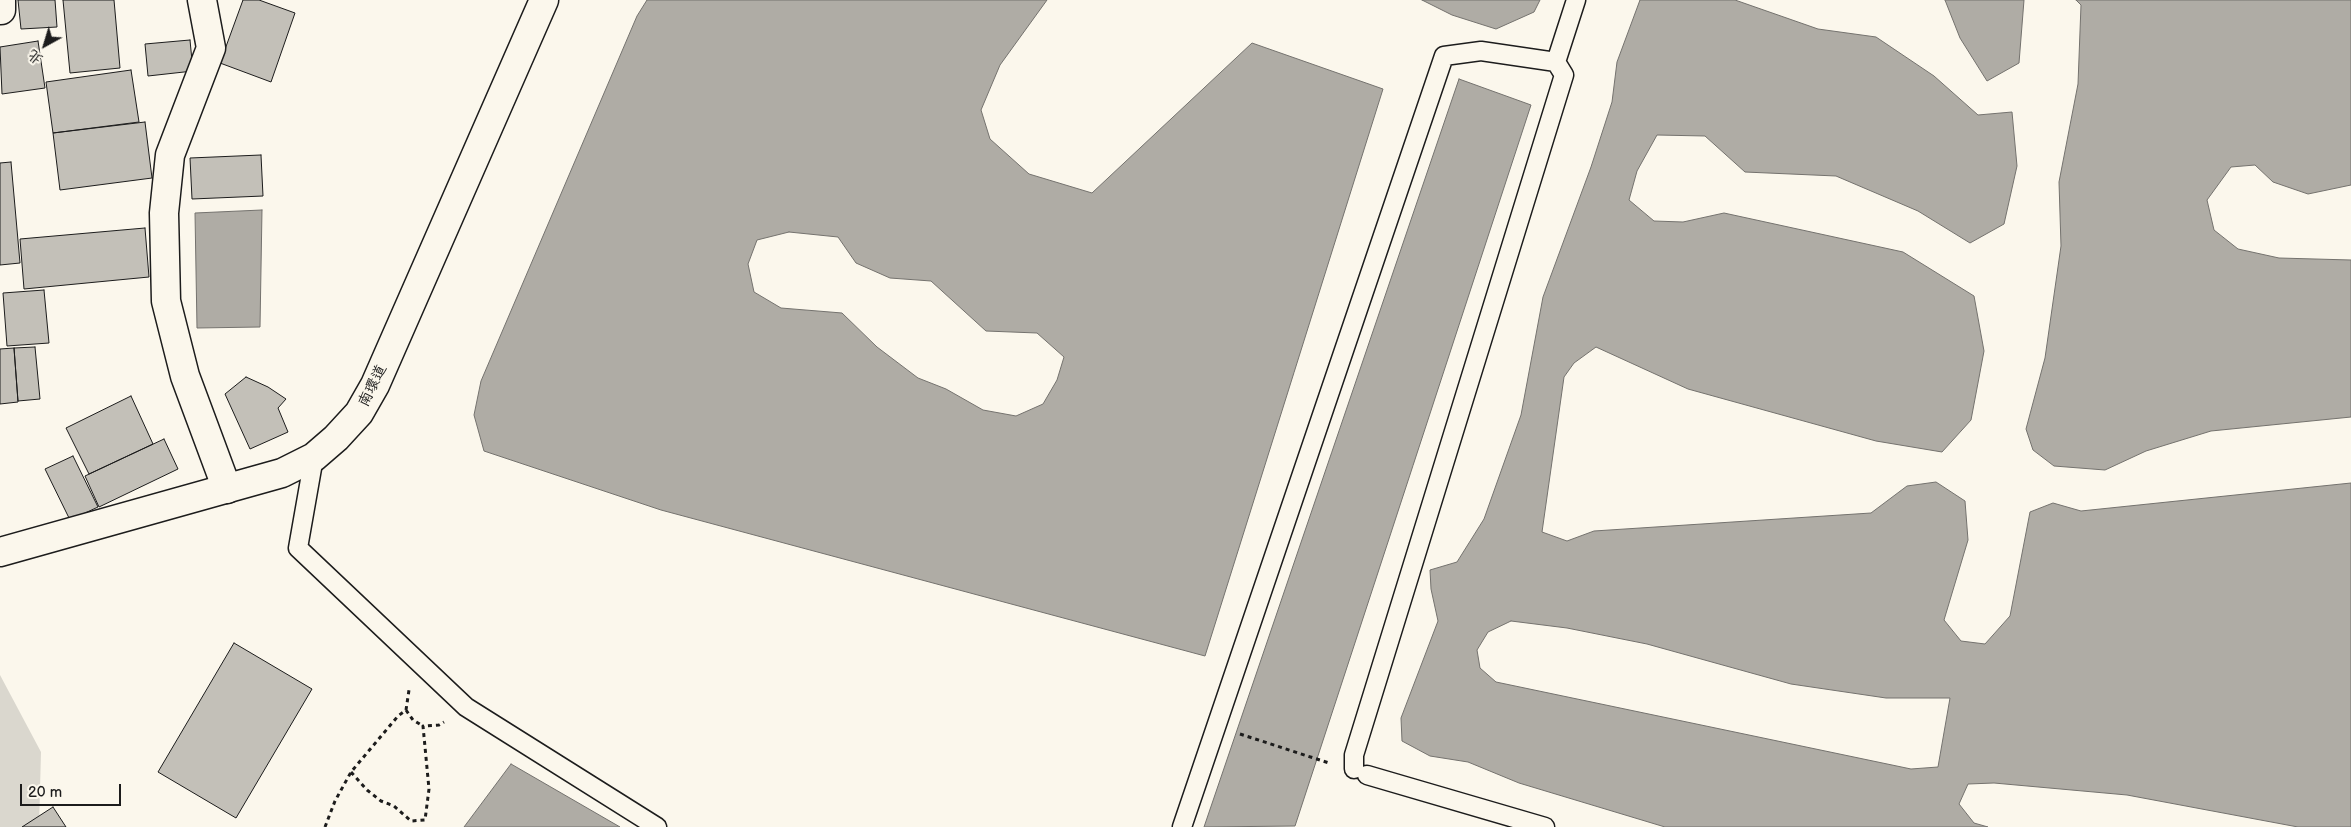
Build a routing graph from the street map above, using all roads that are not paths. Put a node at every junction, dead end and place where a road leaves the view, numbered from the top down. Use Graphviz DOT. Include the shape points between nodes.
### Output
graph roads {
  1 [pos="202,0"];
  2 [pos="544,0"];
  3 [pos="1576,0"];
  4 [pos="1556,62"];
  5 [pos="314,457"];
  6 [pos="227,489"];
  7 [pos="0,552"];
  8 [pos="657,827"];
  9 [pos="1182,827"];
  10 [pos="1545,827"];
  1 -- 6 [label="street" via="211,48 170,155 164,213 166,301 185,376"];
  2 -- 5 [label="street, 南環道" via="374,385 359,413"];
  3 -- 4 [label="lane"];
  4 -- 9 [label="lane" via="1481,51 1444,56 1221,727"];
  4 -- 10 [label="lane" via="1564,75 1354,755 1361,772"];
  5 -- 6 [label="street, 南環道" via="282,473"];
  5 -- 8 [label="lane" via="298,548 466,707"];
  6 -- 7 [label="street, 南環道"];
}
